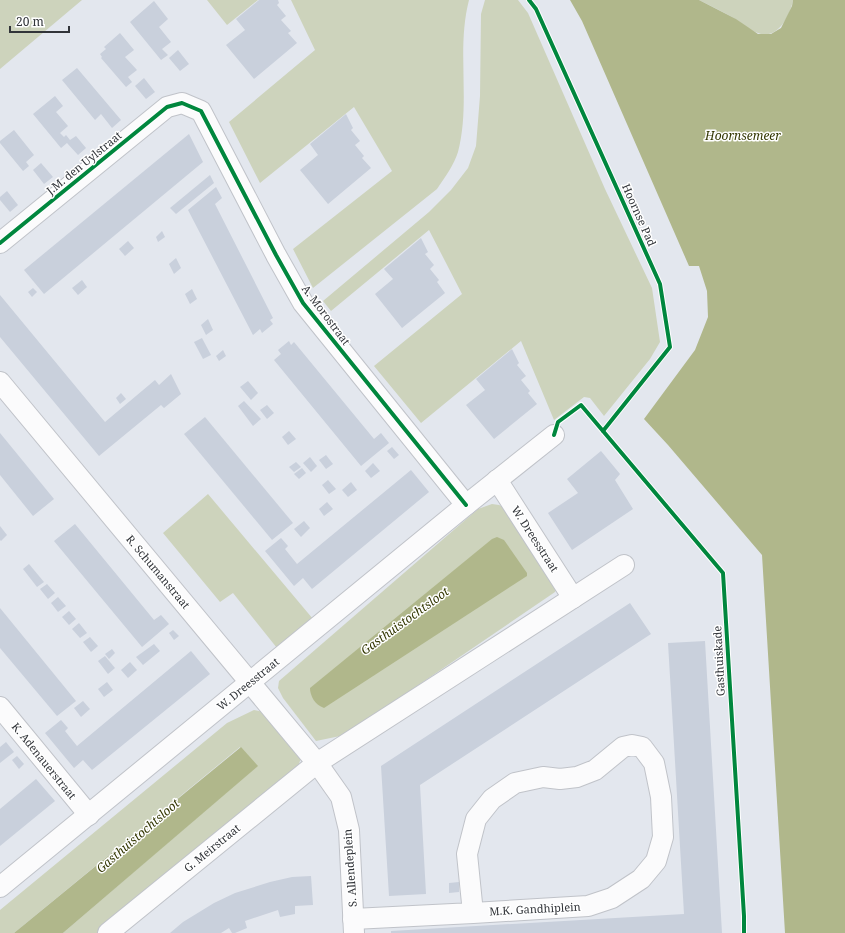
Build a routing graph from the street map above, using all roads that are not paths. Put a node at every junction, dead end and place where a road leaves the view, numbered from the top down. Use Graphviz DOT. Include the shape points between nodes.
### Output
graph roads {
  1 [pos="182,103"];
  2 [pos="0,243"];
  3 [pos="0,382"];
  4 [pos="554,435"];
  5 [pos="497,480"];
  6 [pos="466,505"];
  7 [pos="624,566"];
  8 [pos="573,598"];
  9 [pos="249,683"];
  10 [pos="0,707"];
  11 [pos="317,763"];
  12 [pos="89,815"];
  13 [pos="0,887"];
  14 [pos="473,912"];
  15 [pos="354,926"];
  16 [pos="108,933"];
  1 -- 2 [label="street, J.M. den Uylstraat" via="166,107"];
  1 -- 6 [label="street, A. Morostraat" via="201,111 303,303"];
  3 -- 9 [label="street, R. Schumanstraat"];
  4 -- 5 [label="street, W. Dreesstraat"];
  5 -- 6 [label="street, W. Dreesstraat"];
  5 -- 8 [label="street, W. Dreesstraat"];
  6 -- 9 [label="street, W. Dreesstraat"];
  7 -- 8 [label="street"];
  8 -- 11 [label="street"];
  9 -- 11 [label="street, R. Schumanstraat"];
  9 -- 12 [label="street, W. Dreesstraat"];
  10 -- 12 [label="street, K. Adenauerstraat"];
  11 -- 15 [label="street, S. Allendeplein" via="340,797 349,830"];
  11 -- 16 [label="street, G. Meirstraat"];
  12 -- 13 [label="street, W. Dreesstraat"];
  14 -- 14 [label="street, M.K. Gandhiplein" via="588,906 612,898 641,879 656,861 663,837 661,797 654,763 642,747 623,747 595,770 577,777 543,777 515,783 492,799 476,819 466,854"];
  14 -- 15 [label="street, M.K. Gandhiplein"];
}
